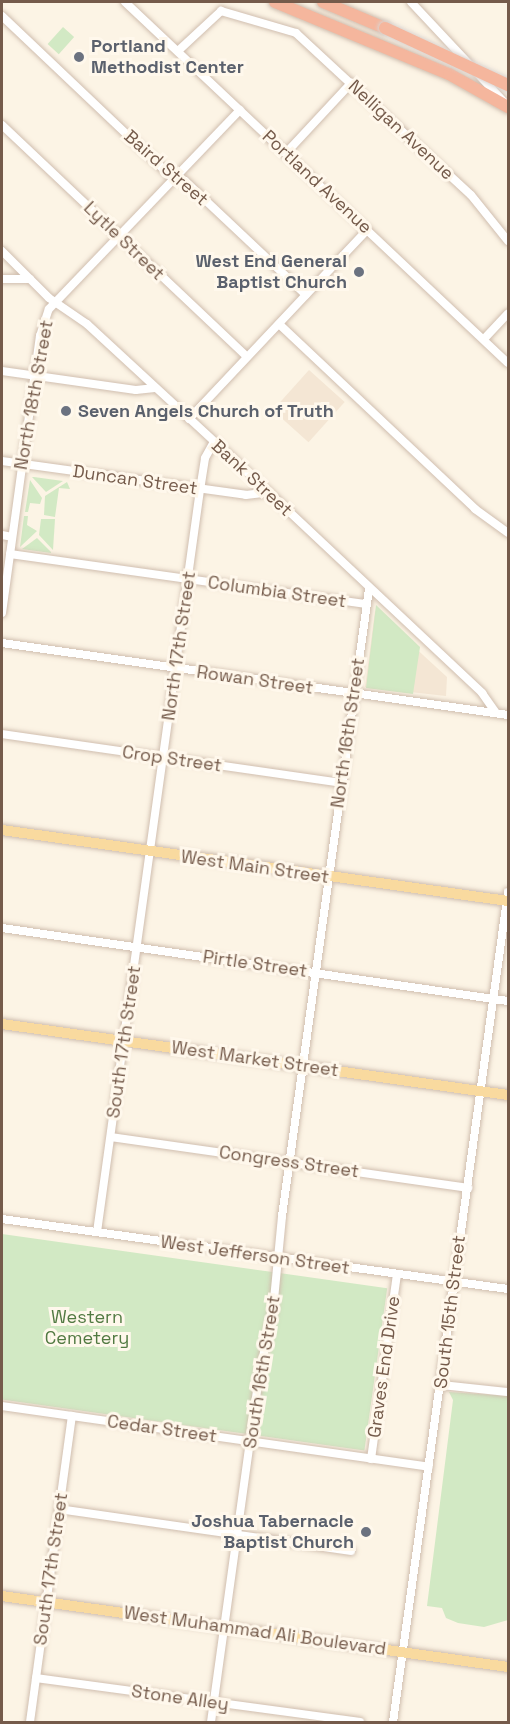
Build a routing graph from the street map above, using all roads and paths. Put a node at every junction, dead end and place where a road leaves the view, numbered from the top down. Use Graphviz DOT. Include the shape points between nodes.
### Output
graph roads {
  1 [pos="125,2"];
  2 [pos="274,2"];
  3 [pos="323,2"];
  4 [pos="411,2"];
  5 [pos="2,16"];
  6 [pos="178,51"];
  7 [pos="351,83"];
  8 [pos="508,85"];
  9 [pos="508,107"];
  10 [pos="240,110"];
  11 [pos="2,125"];
  12 [pos="286,153"];
  13 [pos="174,179"];
  14 [pos="368,230"];
  15 [pos="121,237"];
  16 [pos="508,241"];
  17 [pos="2,251"];
  18 [pos="2,279"];
  19 [pos="30,279"];
  20 [pos="306,295"];
  21 [pos="57,302"];
  22 [pos="508,313"];
  23 [pos="279,324"];
  24 [pos="484,339"];
  25 [pos="247,357"];
  26 [pos="508,363"];
  27 [pos="2,371"];
  28 [pos="35,376"];
  29 [pos="155,388"];
  30 [pos="189,419"];
  31 [pos="214,442"];
  32 [pos="2,461"];
  33 [pos="22,464"];
  34 [pos="200,490"];
  35 [pos="269,492"];
  36 [pos="508,532"];
  37 [pos="2,535"];
  38 [pos="12,537"];
  39 [pos="10,554"];
  40 [pos="188,579"];
  41 [pos="369,589"];
  42 [pos="367,604"];
  43 [pos="2,613"];
  44 [pos="2,643"];
  45 [pos="176,668"];
  46 [pos="352,693"];
  47 [pos="496,712"];
  48 [pos="508,715"];
  49 [pos="2,734"];
  50 [pos="163,758"];
  51 [pos="342,783"];
  52 [pos="2,830"];
  53 [pos="149,852"];
  54 [pos="328,878"];
  55 [pos="508,898"];
  56 [pos="2,928"];
  57 [pos="137,947"];
  58 [pos="315,973"];
  59 [pos="494,999"];
  60 [pos="508,1001"];
  61 [pos="2,1024"];
  62 [pos="124,1042"];
  63 [pos="302,1066"];
  64 [pos="482,1090"];
  65 [pos="508,1095"];
  66 [pos="111,1137"];
  67 [pos="289,1162"];
  68 [pos="468,1188"];
  69 [pos="2,1219"];
  70 [pos="97,1232"];
  71 [pos="278,1258"];
  72 [pos="397,1275"];
  73 [pos="453,1281"];
  74 [pos="508,1289"];
  75 [pos="441,1385"];
  76 [pos="508,1392"];
  77 [pos="2,1406"];
  78 [pos="72,1416"];
  79 [pos="252,1441"];
  80 [pos="371,1459"];
  81 [pos="429,1467"];
  82 [pos="59,1509"];
  83 [pos="238,1535"];
  84 [pos="351,1551"];
  85 [pos="2,1596"];
  86 [pos="46,1602"];
  87 [pos="225,1627"];
  88 [pos="403,1652"];
  89 [pos="508,1667"];
  90 [pos="36,1678"];
  91 [pos="214,1702"];
  92 [pos="30,1722"];
  93 [pos="211,1722"];
  94 [pos="360,1722"];
  95 [pos="393,1722"];
  1 -- 6 [label="street, Portland Avenue"];
  2 -- 9 [label="highway" via="427,65"];
  3 -- 8 [label="highway, bridge"];
  4 -- 9 [label="street"];
  5 -- 13 [label="street, Baird Street"];
  6 -- 7 [label="street, Nelligan Avenue" via="218,11 304,38"];
  6 -- 10 [label="street, Portland Avenue"];
  7 -- 12 [label="street"];
  7 -- 16 [label="street, Nelligan Avenue" via="471,195"];
  10 -- 12 [label="street, Portland Avenue"];
  10 -- 13 [label="street, North 18th Street"];
  11 -- 15 [label="street, Lytle Street"];
  12 -- 14 [label="street, Portland Avenue"];
  13 -- 15 [label="street, North 18th Street"];
  13 -- 20 [label="street, Baird Street" via="185,181"];
  14 -- 20 [label="street"];
  14 -- 24 [label="street, Portland Avenue"];
  15 -- 21 [label="street, North 18th Street"];
  15 -- 25 [label="street, Lytle Street"];
  17 -- 19 [label="street, Bank Street"];
  18 -- 19 [label="street"];
  19 -- 21 [label="street, Bank Street"];
  20 -- 23 [label="street"];
  21 -- 28 [label="street, North 18th Street" via="49,309 42,329"];
  21 -- 29 [label="street, Bank Street" via="87,324"];
  22 -- 24 [label="street"];
  23 -- 25 [label="street"];
  23 -- 36 [label="street" via="481,514"];
  24 -- 26 [label="street, Portland Avenue"];
  25 -- 30 [label="street"];
  27 -- 28 [label="street"];
  28 -- 29 [label="street" via="136,390"];
  28 -- 33 [label="street, North 18th Street"];
  29 -- 30 [label="street, Bank Street"];
  30 -- 31 [label="street, Bank Street"];
  31 -- 34 [label="street, North 17th Street" via="205,458"];
  31 -- 35 [label="street, Bank Street"];
  32 -- 33 [label="street, Duncan Street"];
  33 -- 34 [label="street, Duncan Street"];
  33 -- 38 [label="street, North 18th Street"];
  34 -- 35 [label="street, Duncan Street" via="246,495"];
  34 -- 40 [label="street, North 17th Street"];
  35 -- 41 [label="street, Bank Street"];
  37 -- 38 [label="street"];
  38 -- 39 [label="street, North 18th Street"];
  39 -- 40 [label="street, Columbia Street"];
  39 -- 43 [label="street, North 18th Street"];
  40 -- 42 [label="street, Columbia Street"];
  40 -- 45 [label="street, North 17th Street"];
  41 -- 42 [label="street, North 16th Street"];
  41 -- 47 [label="street, Bank Street" via="482,693"];
  42 -- 46 [label="street, North 16th Street"];
  44 -- 45 [label="street, Rowan Street"];
  45 -- 46 [label="street, Rowan Street"];
  45 -- 50 [label="street, North 17th Street"];
  46 -- 47 [label="street, Rowan Street"];
  46 -- 51 [label="street, North 16th Street"];
  47 -- 48 [label="street, Rowan Street"];
  49 -- 50 [label="street, Crop Street"];
  50 -- 51 [label="street, Crop Street"];
  50 -- 53 [label="street, North 17th Street"];
  51 -- 54 [label="street, North 16th Street"];
  52 -- 53 [label="main road, West Main Street"];
  53 -- 54 [label="main road, West Main Street"];
  53 -- 57 [label="street, South 17th Street"];
  54 -- 55 [label="main road, West Main Street"];
  54 -- 58 [label="street, South 16th Street"];
  55 -- 59 [label="street, South 15th Street"];
  56 -- 57 [label="street, Pirtle Street"];
  57 -- 58 [label="street, Pirtle Street"];
  57 -- 62 [label="street, South 17th Street"];
  58 -- 59 [label="street, Pirtle Street"];
  58 -- 63 [label="street, South 16th Street"];
  59 -- 60 [label="street, Pirtle Street"];
  59 -- 64 [label="street, South 15th Street"];
  61 -- 62 [label="main road, West Market Street"];
  62 -- 63 [label="main road, West Market Street"];
  62 -- 66 [label="street, South 17th Street"];
  63 -- 64 [label="main road, West Market Street"];
  63 -- 67 [label="street, South 16th Street"];
  64 -- 65 [label="main road, West Market Street"];
  64 -- 68 [label="street, South 15th Street"];
  66 -- 67 [label="street, Congress Street"];
  66 -- 70 [label="street, South 17th Street"];
  67 -- 68 [label="street, Congress Street"];
  67 -- 71 [label="street, South 16th Street"];
  68 -- 73 [label="street, South 15th Street"];
  69 -- 70 [label="street, West Jefferson Street"];
  70 -- 71 [label="street, West Jefferson Street"];
  71 -- 72 [label="street, West Jefferson Street"];
  71 -- 79 [label="street, South 16th Street"];
  72 -- 73 [label="street, West Jefferson Street"];
  72 -- 80 [label="street, Graves End Drive"];
  73 -- 74 [label="street, West Jefferson Street"];
  73 -- 75 [label="street, South 15th Street"];
  75 -- 76 [label="street"];
  75 -- 81 [label="street, South 15th Street"];
  77 -- 78 [label="street, Cedar Street"];
  78 -- 79 [label="street, Cedar Street"];
  78 -- 82 [label="street, South 17th Street"];
  79 -- 80 [label="street, Cedar Street"];
  79 -- 83 [label="street, South 16th Street"];
  80 -- 81 [label="street, Cedar Street"];
  81 -- 88 [label="street, South 15th Street"];
  82 -- 83 [label="street"];
  82 -- 86 [label="street, South 17th Street"];
  83 -- 84 [label="street"];
  83 -- 87 [label="street, South 16th Street"];
  85 -- 86 [label="main road, West Muhammad Ali Boulevard"];
  86 -- 87 [label="main road, West Muhammad Ali Boulevard"];
  86 -- 90 [label="street, South 17th Street"];
  87 -- 88 [label="main road, West Muhammad Ali Boulevard"];
  87 -- 91 [label="street, South 16th Street"];
  88 -- 89 [label="main road, West Muhammad Ali Boulevard"];
  88 -- 95 [label="street, South 15th Street"];
  90 -- 91 [label="street, Stone Alley"];
  90 -- 92 [label="street, South 17th Street"];
  91 -- 93 [label="street, South 16th Street"];
  91 -- 94 [label="street, Stone Alley"];
}
